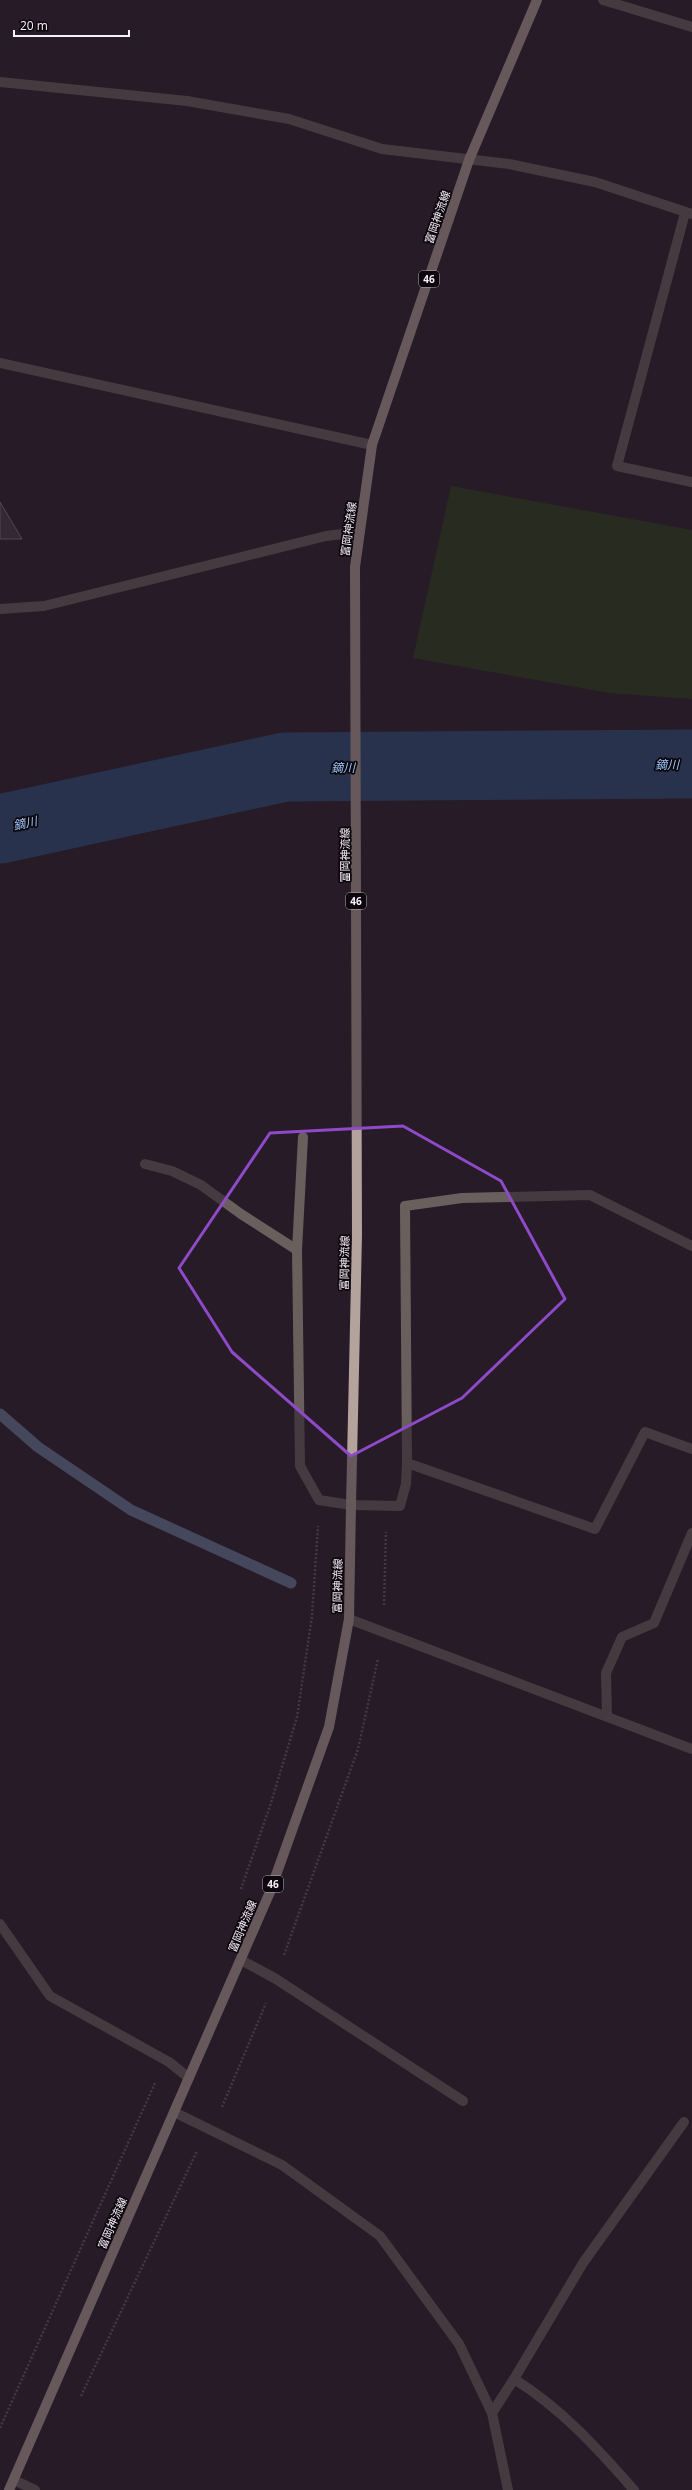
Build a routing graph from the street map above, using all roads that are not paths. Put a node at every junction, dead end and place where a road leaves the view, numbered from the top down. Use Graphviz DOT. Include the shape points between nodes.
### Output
graph roads {
  1 [pos="537,0"];
  2 [pos="603,0"];
  3 [pos="692,27"];
  4 [pos="0,82"];
  5 [pos="469,160"];
  6 [pos="689,213"];
  7 [pos="0,363"];
  8 [pos="372,445"];
  9 [pos="692,482"];
  10 [pos="360,532"];
  11 [pos="0,609"];
  12 [pos="303,1137"];
  13 [pos="145,1164"];
  14 [pos="692,1246"];
  15 [pos="297,1250"];
  16 [pos="692,1449"];
  17 [pos="406,1463"];
  18 [pos="351,1505"];
  19 [pos="692,1532"];
  20 [pos="348,1619"];
  21 [pos="607,1717"];
  22 [pos="692,1749"];
  23 [pos="0,1924"];
  24 [pos="240,1960"];
  25 [pos="189,2078"];
  26 [pos="463,2101"];
  27 [pos="174,2112"];
  28 [pos="684,2122"];
  29 [pos="514,2380"];
  30 [pos="492,2412"];
  31 [pos="14,2480"];
  32 [pos="9,2490"];
  33 [pos="34,2490"];
  34 [pos="508,2490"];
  35 [pos="634,2490"];
  1 -- 5 [label="main road, 富岡神流線 / 46"];
  2 -- 3 [label="street"];
  4 -- 5 [label="street" via="186,101 289,119 382,149"];
  5 -- 6 [label="street" via="509,164 596,182"];
  5 -- 8 [label="main road, 富岡神流線 / 46"];
  6 -- 9 [label="street" via="617,466"];
  7 -- 8 [label="street"];
  8 -- 10 [label="main road, 富岡神流線 / 46"];
  10 -- 11 [label="street" via="326,536 44,606"];
  10 -- 18 [label="main road, 富岡神流線 / 46" via="355,567 357,1235"];
  12 -- 15 [label="street"];
  13 -- 15 [label="street" via="172,1171 201,1185"];
  14 -- 17 [label="street" via="590,1195 462,1198 405,1206"];
  15 -- 18 [label="street" via="300,1466 319,1500"];
  16 -- 17 [label="street" via="645,1432 595,1529"];
  17 -- 18 [label="street" via="406,1484 400,1506"];
  18 -- 20 [label="main road, 富岡神流線 / 46"];
  19 -- 21 [label="street" via="654,1623 622,1637 606,1673"];
  20 -- 21 [label="street"];
  20 -- 24 [label="main road, 富岡神流線 / 46" via="329,1728 270,1892"];
  21 -- 22 [label="street"];
  23 -- 25 [label="street" via="50,1996 169,2062"];
  24 -- 25 [label="main road, 富岡神流線 / 46"];
  24 -- 26 [label="street" via="276,1979"];
  25 -- 27 [label="main road, 富岡神流線 / 46"];
  27 -- 30 [label="street" via="282,2165 380,2236 459,2344"];
  27 -- 31 [label="main road, 富岡神流線 / 46"];
  28 -- 29 [label="street" via="583,2263"];
  29 -- 30 [label="street"];
  29 -- 35 [label="street" via="542,2396 596,2447"];
  30 -- 34 [label="street"];
  31 -- 32 [label="main road, 富岡神流線 / 46"];
  31 -- 33 [label="street"];
}
